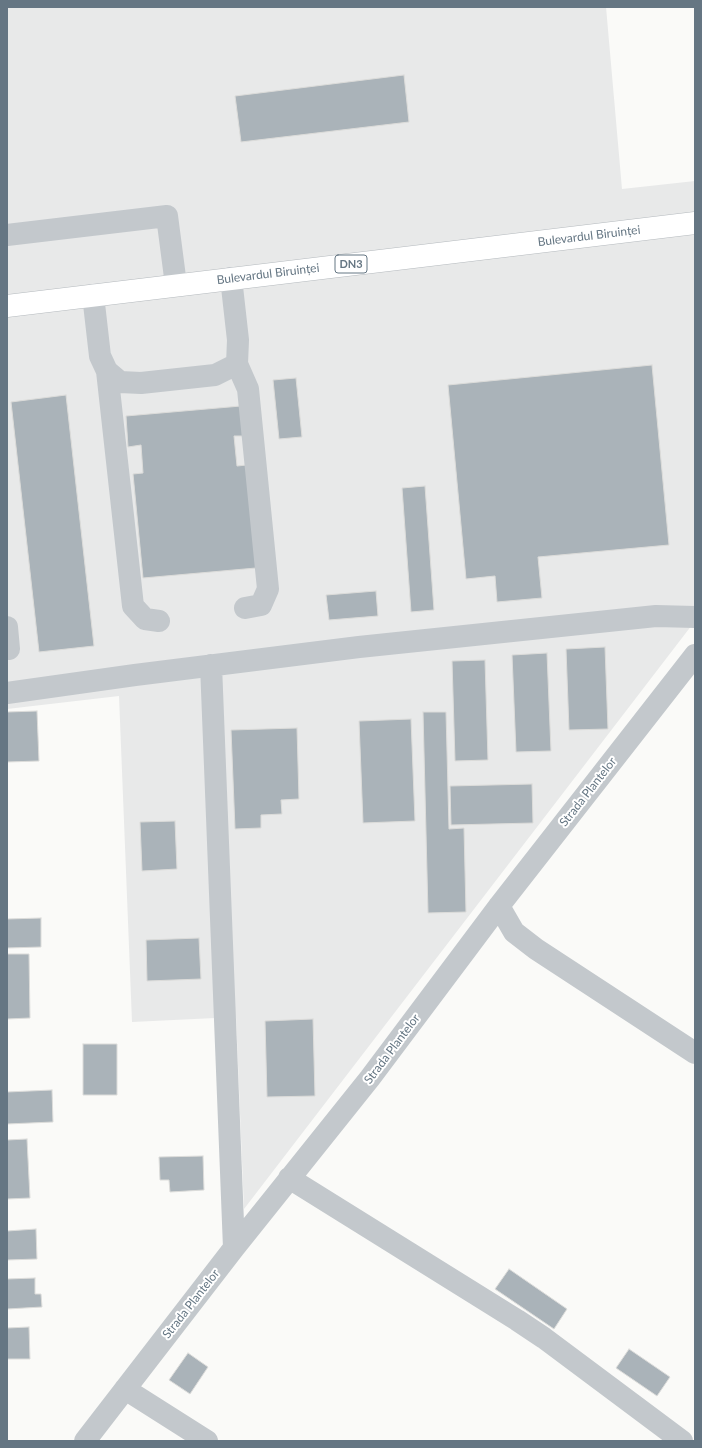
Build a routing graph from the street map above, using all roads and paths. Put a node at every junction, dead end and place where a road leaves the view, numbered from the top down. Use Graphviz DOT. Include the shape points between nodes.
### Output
graph roads {
  1 [pos="695,223"];
  2 [pos="7,236"];
  3 [pos="231,278"];
  4 [pos="176,285"];
  5 [pos="93,295"];
  6 [pos="7,306"];
  7 [pos="237,364"];
  8 [pos="107,371"];
  9 [pos="245,608"];
  10 [pos="695,616"];
  11 [pos="159,621"];
  12 [pos="7,626"];
  13 [pos="9,649"];
  14 [pos="695,655"];
  15 [pos="211,665"];
  16 [pos="7,693"];
  17 [pos="499,906"];
  18 [pos="695,1052"];
  19 [pos="289,1178"];
  20 [pos="234,1248"];
  21 [pos="125,1389"];
  22 [pos="85,1441"];
  23 [pos="207,1441"];
  24 [pos="682,1441"];
  1 -- 3 [label="main road, Bulevardul Biruinței / DN3"];
  2 -- 4 [label="street" via="166,216"];
  3 -- 4 [label="main road, Bulevardul Biruinței / DN3"];
  3 -- 7 [label="street" via="238,340"];
  4 -- 5 [label="main road, Bulevardul Biruinței / DN3"];
  5 -- 6 [label="main road, Bulevardul Biruinței / DN3"];
  5 -- 8 [label="street" via="100,356"];
  7 -- 8 [label="street" via="215,375 141,383 120,382"];
  7 -- 9 [label="street" via="248,388 268,589 261,605"];
  8 -- 11 [label="street" via="133,606 145,619"];
  10 -- 15 [label="street" via="656,616"];
  12 -- 13 [label="street"];
  14 -- 17 [label="street, Strada Plantelor"];
  15 -- 16 [label="street"];
  15 -- 20 [label="street"];
  17 -- 18 [label="street" via="514,932 536,949"];
  17 -- 19 [label="street, Strada Plantelor" via="370,1078"];
  19 -- 20 [label="street, Strada Plantelor"];
  19 -- 24 [label="street" via="517,1320"];
  20 -- 21 [label="street, Strada Plantelor"];
  21 -- 22 [label="street, Strada Plantelor"];
  21 -- 23 [label="street"];
}
